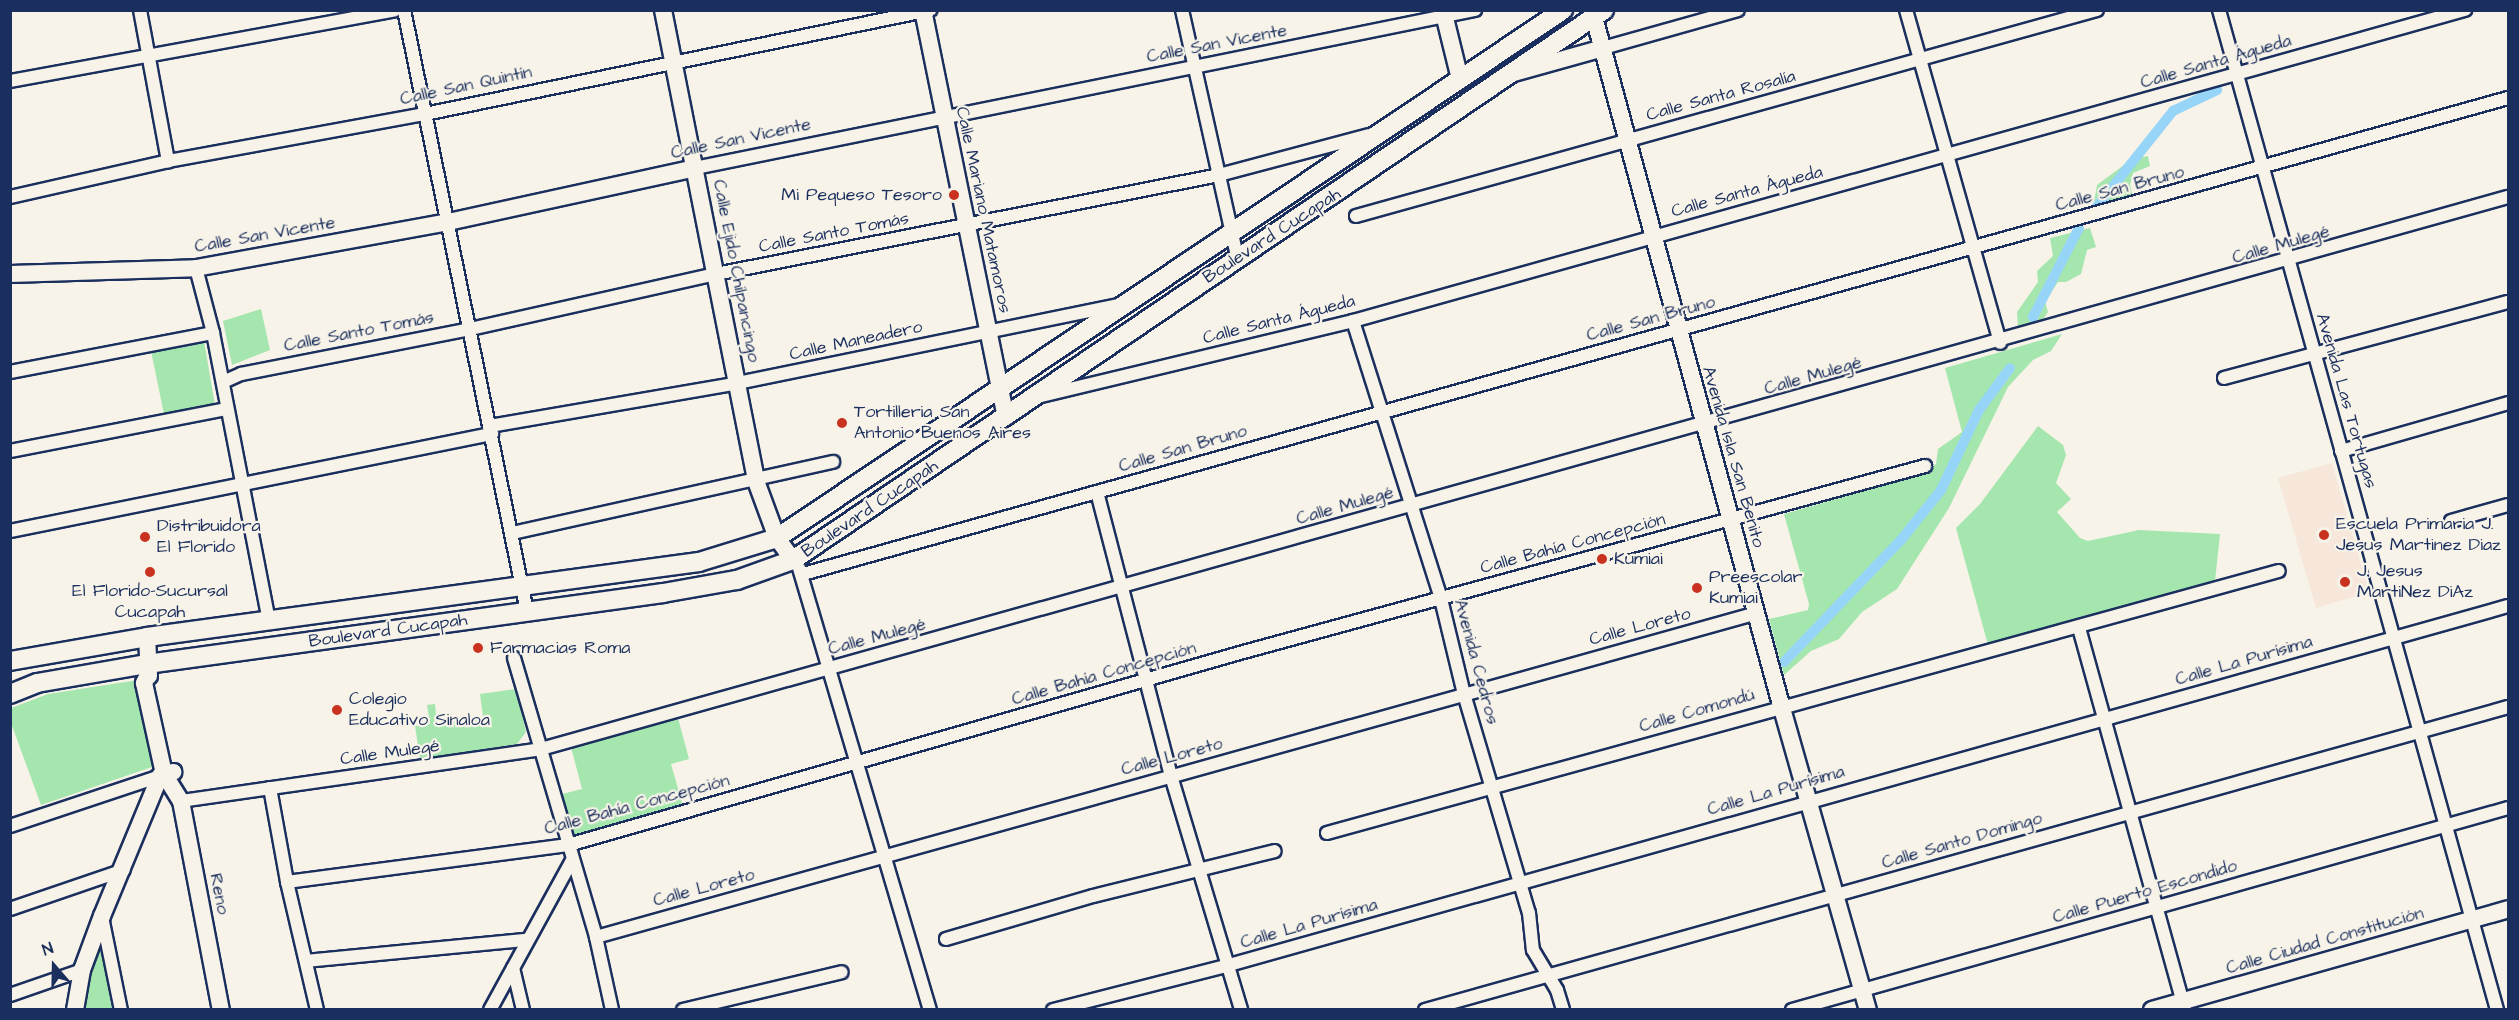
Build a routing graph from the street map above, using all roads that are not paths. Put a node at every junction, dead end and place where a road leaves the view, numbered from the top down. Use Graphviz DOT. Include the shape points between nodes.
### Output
graph roads {
  1 [pos="140,10"];
  2 [pos="395,10"];
  3 [pos="404,10"];
  4 [pos="663,10"];
  5 [pos="1182,10"];
  6 [pos="1475,10"];
  7 [pos="1563,10"];
  8 [pos="1738,10"];
  9 [pos="1906,10"];
  10 [pos="2097,10"];
  11 [pos="2219,10"];
  12 [pos="2465,10"];
  13 [pos="925,11"];
  14 [pos="1444,14"];
  15 [pos="1599,14"];
  16 [pos="1603,48"];
  17 [pos="148,54"];
  18 [pos="1920,61"];
  19 [pos="673,62"];
  20 [pos="1194,69"];
  21 [pos="1510,74"];
  22 [pos="2237,75"];
  23 [pos="1460,79"];
  24 [pos="10,81"];
  25 [pos="2508,98"];
  26 [pos="425,114"];
  27 [pos="945,117"];
  28 [pos="1382,132"];
  29 [pos="1629,140"];
  30 [pos="1946,156"];
  31 [pos="168,160"];
  32 [pos="695,168"];
  33 [pos="2263,168"];
  34 [pos="1220,175"];
  35 [pos="10,197"];
  36 [pos="2508,197"];
  37 [pos="1269,207"];
  38 [pos="1356,216"];
  39 [pos="448,222"];
  40 [pos="967,226"];
  41 [pos="1232,230"];
  42 [pos="1281,232"];
  43 [pos="1653,236"];
  44 [pos="1972,248"];
  45 [pos="1237,257"];
  46 [pos="2288,262"];
  47 [pos="196,268"];
  48 [pos="10,274"];
  49 [pos="716,274"];
  50 [pos="2508,302"];
  51 [pos="1122,304"];
  52 [pos="1353,321"];
  53 [pos="470,329"];
  54 [pos="1678,330"];
  55 [pos="988,332"];
  56 [pos="213,333"];
  57 [pos="2000,343"];
  58 [pos="2316,357"];
  59 [pos="10,372"];
  60 [pos="2224,378"];
  61 [pos="223,382"];
  62 [pos="738,383"];
  63 [pos="1000,387"];
  64 [pos="1036,396"];
  65 [pos="2508,403"];
  66 [pos="227,409"];
  67 [pos="1383,411"];
  68 [pos="1005,417"];
  69 [pos="1704,425"];
  70 [pos="491,430"];
  71 [pos="10,451"];
  72 [pos="2342,451"];
  73 [pos="833,462"];
  74 [pos="1925,466"];
  75 [pos="756,481"];
  76 [pos="243,487"];
  77 [pos="1097,492"];
  78 [pos="1411,505"];
  79 [pos="2508,505"];
  80 [pos="1731,520"];
  81 [pos="2451,521"];
  82 [pos="10,531"];
  83 [pos="512,533"];
  84 [pos="777,538"];
  85 [pos="798,567"];
  86 [pos="2279,571"];
  87 [pos="523,586"];
  88 [pos="1123,588"];
  89 [pos="1441,599"];
  90 [pos="2508,606"];
  91 [pos="527,612"];
  92 [pos="1757,613"];
  93 [pos="269,621"];
  94 [pos="2079,628"];
  95 [pos="147,637"];
  96 [pos="2393,638"];
  97 [pos="514,658"];
  98 [pos="10,661"];
  99 [pos="830,668"];
  100 [pos="147,669"];
  101 [pos="1148,681"];
  102 [pos="10,694"];
  103 [pos="1464,694"];
  104 [pos="1781,705"];
  105 [pos="2508,707"];
  106 [pos="2104,718"];
  107 [pos="2420,732"];
  108 [pos="541,749"];
  109 [pos="859,763"];
  110 [pos="1171,776"];
  111 [pos="170,782"];
  112 [pos="270,788"];
  113 [pos="1492,788"];
  114 [pos="1810,800"];
  115 [pos="2508,808"];
  116 [pos="2130,812"];
  117 [pos="2446,825"];
  118 [pos="10,826"];
  119 [pos="1327,833"];
  120 [pos="568,845"];
  121 [pos="1275,851"];
  122 [pos="885,857"];
  123 [pos="572,860"];
  124 [pos="1199,869"];
  125 [pos="124,870"];
  126 [pos="286,882"];
  127 [pos="1518,882"];
  128 [pos="1836,894"];
  129 [pos="2156,908"];
  130 [pos="10,909"];
  131 [pos="2508,909"];
  132 [pos="102,916"];
  133 [pos="2472,919"];
  134 [pos="596,937"];
  135 [pos="946,939"];
  136 [pos="526,940"];
  137 [pos="306,961"];
  138 [pos="1228,965"];
  139 [pos="513,968"];
  140 [pos="82,970"];
  141 [pos="842,972"];
  142 [pos="1545,975"];
  143 [pos="1862,989"];
  144 [pos="10,994"];
  145 [pos="2184,1005"];
  146 [pos="75,1010"];
  147 [pos="122,1010"];
  148 [pos="221,1010"];
  149 [pos="316,1010"];
  150 [pos="490,1010"];
  151 [pos="523,1010"];
  152 [pos="612,1010"];
  153 [pos="683,1010"];
  154 [pos="930,1010"];
  155 [pos="1053,1010"];
  156 [pos="1241,1010"];
  157 [pos="1425,1010"];
  158 [pos="1563,1010"];
  159 [pos="1792,1010"];
  160 [pos="1868,1010"];
  161 [pos="2152,1010"];
  162 [pos="2497,1010"];
  1 -- 17 [label="street"];
  2 -- 17 [label="street"];
  3 -- 26 [label="street"];
  4 -- 19 [label="street, Calle Ejido Chilpancingo"];
  5 -- 20 [label="street"];
  6 -- 14 [label="street, Calle San Vicente"];
  7 -- 23 [label="main road, Boulevard Cucapah"];
  8 -- 16 [label="street"];
  9 -- 18 [label="street"];
  10 -- 18 [label="street, Calle Santa Rosalía"];
  11 -- 22 [label="street, Avenida Las Tortugas"];
  12 -- 22 [label="street, Calle Santa Águeda"];
  13 -- 19 [label="street, Calle San Quintín"];
  13 -- 27 [label="street, Calle Mariano Matamoros"];
  14 -- 20 [label="street, Calle San Vicente"];
  14 -- 23 [label="street"];
  15 -- 16 [label="street, Avenida Isla San Benito"];
  15 -- 21 [label="main road, Boulevard Cucapah"];
  16 -- 21 [label="street"];
  16 -- 29 [label="street, Avenida Isla San Benito"];
  17 -- 24 [label="street"];
  17 -- 31 [label="street"];
  18 -- 29 [label="street, Calle Santa Rosalía"];
  18 -- 30 [label="street"];
  19 -- 26 [label="street, Calle San Quintín"];
  19 -- 32 [label="street, Calle Ejido Chilpancingo"];
  20 -- 27 [label="street, Calle San Vicente"];
  20 -- 34 [label="street"];
  21 -- 42 [label="main road, Boulevard Cucapah"];
  22 -- 30 [label="street, Calle Santa Águeda"];
  22 -- 33 [label="street, Avenida Las Tortugas"];
  23 -- 28 [label="main road, Boulevard Cucapah"];
  25 -- 33 [label="street, Calle San Bruno"];
  26 -- 31 [label="street, Calle San Quintín"];
  26 -- 39 [label="street"];
  27 -- 32 [label="street, Calle San Vicente"];
  27 -- 40 [label="street, Calle Mariano Matamoros"];
  28 -- 34 [label="street, Calle Santo Tomás"];
  28 -- 37 [label="main road, Boulevard Cucapah"];
  29 -- 38 [label="street, Calle Santa Rosalía"];
  29 -- 43 [label="street, Avenida Isla San Benito"];
  30 -- 43 [label="street, Calle Santa Águeda"];
  30 -- 44 [label="street"];
  31 -- 35 [label="street, Calle San Quintín"];
  32 -- 39 [label="street, Calle San Vicente"];
  32 -- 49 [label="street, Calle Ejido Chilpancingo"];
  33 -- 44 [label="street, Calle San Bruno"];
  33 -- 46 [label="street, Avenida Las Tortugas"];
  34 -- 40 [label="street, Calle Santo Tomás"];
  34 -- 41 [label="street"];
  36 -- 46 [label="street, Calle Mulegé"];
  37 -- 41 [label="main road, Boulevard Cucapah"];
  37 -- 42 [label="main road" via="1268,216"];
  39 -- 47 [label="street, Calle San Vicente"];
  39 -- 53 [label="street"];
  40 -- 49 [label="street, Calle Santo Tomás"];
  40 -- 55 [label="street, Calle Mariano Matamoros"];
  41 -- 45 [label="street"];
  41 -- 51 [label="main road, Boulevard Cucapah"];
  42 -- 45 [label="main road, Boulevard Cucapah"];
  43 -- 52 [label="street, Calle Santa Águeda"];
  43 -- 54 [label="street, Avenida Isla San Benito"];
  44 -- 54 [label="street, Calle San Bruno"];
  44 -- 57 [label="street"];
  45 -- 64 [label="main road, Boulevard Cucapah"];
  46 -- 57 [label="street, Calle Mulegé"];
  46 -- 58 [label="street, Avenida Las Tortugas"];
  47 -- 48 [label="street, Calle San Vicente"];
  47 -- 56 [label="street"];
  49 -- 53 [label="street, Calle Santo Tomás"];
  49 -- 62 [label="street, Calle Ejido Chilpancingo"];
  50 -- 58 [label="street"];
  51 -- 55 [label="street, Calle Maneadero"];
  51 -- 63 [label="main road, Boulevard Cucapah"];
  52 -- 64 [label="street, Calle Santa Águeda" via="1068,392"];
  52 -- 67 [label="street, Avenida Cedros"];
  53 -- 61 [label="street, Calle Santo Tomás" via="241,374"];
  53 -- 70 [label="street"];
  54 -- 67 [label="street, Calle San Bruno"];
  54 -- 69 [label="street, Avenida Isla San Benito"];
  55 -- 62 [label="street, Calle Maneadero"];
  55 -- 63 [label="street, Calle Mariano Matamoros"];
  56 -- 59 [label="street"];
  56 -- 61 [label="street"];
  57 -- 69 [label="street, Calle Mulegé"];
  58 -- 60 [label="street"];
  58 -- 72 [label="street, Avenida Las Tortugas"];
  61 -- 66 [label="street"];
  62 -- 70 [label="street, Calle Maneadero"];
  62 -- 75 [label="street, Calle Ejido Chilpancingo"];
  63 -- 68 [label="street, Calle Mariano Matamoros"];
  63 -- 84 [label="main road, Boulevard Cucapah"];
  64 -- 68 [label="main road, Boulevard Cucapah"];
  65 -- 72 [label="street"];
  66 -- 71 [label="street"];
  66 -- 76 [label="street"];
  67 -- 77 [label="street, Calle San Bruno"];
  67 -- 78 [label="street, Avenida Cedros"];
  68 -- 85 [label="main road, Boulevard Cucapah"];
  69 -- 78 [label="street, Calle Mulegé"];
  69 -- 80 [label="street, Avenida Isla San Benito"];
  70 -- 76 [label="street, Calle Maneadero"];
  70 -- 83 [label="street"];
  72 -- 96 [label="street, Avenida Las Tortugas"];
  73 -- 75 [label="street"];
  74 -- 80 [label="street, Calle Bahía Concepción"];
  75 -- 83 [label="street"];
  75 -- 84 [label="street, Calle Ejido Chilpancingo"];
  76 -- 82 [label="street, Calle Maneadero"];
  76 -- 93 [label="street"];
  77 -- 85 [label="street, Calle San Bruno"];
  77 -- 88 [label="street"];
  78 -- 88 [label="street, Calle Mulegé"];
  78 -- 89 [label="street, Avenida Cedros"];
  79 -- 81 [label="street"];
  80 -- 89 [label="street, Calle Bahía Concepción"];
  80 -- 92 [label="street, Avenida Isla San Benito"];
  83 -- 87 [label="street"];
  84 -- 85 [label="street, Calle Ejido Chilpancingo"];
  84 -- 87 [label="main road, Boulevard Cucapah" via="699,562"];
  85 -- 91 [label="main road, Boulevard Cucapah"];
  85 -- 99 [label="street"];
  86 -- 94 [label="street, Calle Comondú"];
  87 -- 91 [label="street"];
  87 -- 93 [label="main road, Boulevard Cucapah"];
  88 -- 99 [label="street, Calle Mulegé"];
  88 -- 101 [label="street"];
  89 -- 101 [label="street, Calle Bahía Concepción"];
  89 -- 103 [label="street, Avenida Cedros"];
  90 -- 96 [label="street, Calle La Purísima"];
  91 -- 100 [label="main road, Boulevard Cucapah"];
  92 -- 103 [label="street, Calle Loreto"];
  92 -- 104 [label="street, Avenida Isla San Benito"];
  93 -- 95 [label="main road, Boulevard Cucapah"];
  94 -- 104 [label="street, Calle Comondú"];
  94 -- 106 [label="street"];
  95 -- 98 [label="main road, Boulevard Cucapah"];
  95 -- 100 [label="street, Reno"];
  96 -- 106 [label="street, Calle La Purísima"];
  96 -- 107 [label="street, Avenida Las Tortugas"];
  97 -- 108 [label="street"];
  99 -- 108 [label="street, Calle Mulegé"];
  99 -- 109 [label="street"];
  100 -- 102 [label="main road, Boulevard Cucapah" via="37,682"];
  100 -- 111 [label="street, Reno" via="153,683"];
  101 -- 109 [label="street, Calle Bahía Concepción"];
  101 -- 110 [label="street"];
  103 -- 110 [label="street, Calle Loreto"];
  103 -- 113 [label="street, Avenida Cedros"];
  104 -- 113 [label="street, Calle Comondú"];
  104 -- 114 [label="street, Avenida Isla San Benito"];
  105 -- 107 [label="street, Calle Santo Domingo"];
  106 -- 114 [label="street, Calle La Purísima"];
  106 -- 116 [label="street"];
  107 -- 116 [label="street, Calle Santo Domingo"];
  107 -- 117 [label="street, Avenida Las Tortugas"];
  108 -- 112 [label="street, Calle Mulegé"];
  108 -- 120 [label="street"];
  109 -- 120 [label="street, Calle Bahía Concepción"];
  109 -- 122 [label="street"];
  110 -- 122 [label="street, Calle Loreto"];
  110 -- 124 [label="street"];
  111 -- 112 [label="street, Calle Mulegé"];
  111 -- 118 [label="street, Calle Mulegé"];
  111 -- 125 [label="street"];
  111 -- 148 [label="street, Reno"];
  112 -- 126 [label="street"];
  113 -- 119 [label="street, Calle Comondú"];
  113 -- 127 [label="street, Avenida Cedros"];
  114 -- 127 [label="street, Calle La Purísima"];
  114 -- 128 [label="street, Avenida Isla San Benito"];
  115 -- 117 [label="street, Calle Puerto Escondido"];
  116 -- 128 [label="street, Calle Santo Domingo"];
  116 -- 129 [label="street"];
  117 -- 129 [label="street, Calle Puerto Escondido"];
  117 -- 133 [label="street, Avenida Las Tortugas"];
  120 -- 123 [label="street"];
  120 -- 126 [label="street, Calle Bahía Concepción"];
  121 -- 124 [label="street"];
  122 -- 134 [label="street, Calle Loreto"];
  122 -- 154 [label="street"];
  123 -- 134 [label="street"];
  123 -- 136 [label="street"];
  124 -- 135 [label="street"];
  124 -- 138 [label="street"];
  125 -- 130 [label="street"];
  125 -- 132 [label="street"];
  126 -- 137 [label="street"];
  127 -- 138 [label="street, Calle La Purísima"];
  127 -- 142 [label="street, Avenida Cedros" via="1529,913 1533,950"];
  128 -- 142 [label="street, Calle Santo Domingo"];
  128 -- 143 [label="street, Avenida Isla San Benito"];
  129 -- 143 [label="street, Calle Puerto Escondido"];
  129 -- 145 [label="street"];
  131 -- 133 [label="street, Calle Ciudad Constitución"];
  132 -- 140 [label="street"];
  132 -- 147 [label="street"];
  133 -- 145 [label="street, Calle Ciudad Constitución"];
  133 -- 162 [label="street, Avenida Las Tortugas"];
  134 -- 152 [label="street"];
  136 -- 137 [label="street"];
  136 -- 139 [label="street"];
  137 -- 149 [label="street"];
  138 -- 155 [label="street, Calle La Purísima"];
  138 -- 156 [label="street"];
  139 -- 150 [label="street"];
  139 -- 151 [label="street"];
  140 -- 144 [label="street"];
  140 -- 146 [label="street"];
  141 -- 153 [label="street"];
  142 -- 157 [label="street, Calle Santo Domingo"];
  142 -- 158 [label="street, Avenida Cedros" via="1557,990"];
  143 -- 159 [label="street, Calle Puerto Escondido"];
  143 -- 160 [label="street, Avenida Isla San Benito"];
  145 -- 161 [label="street, Calle Ciudad Constitución"];
}
